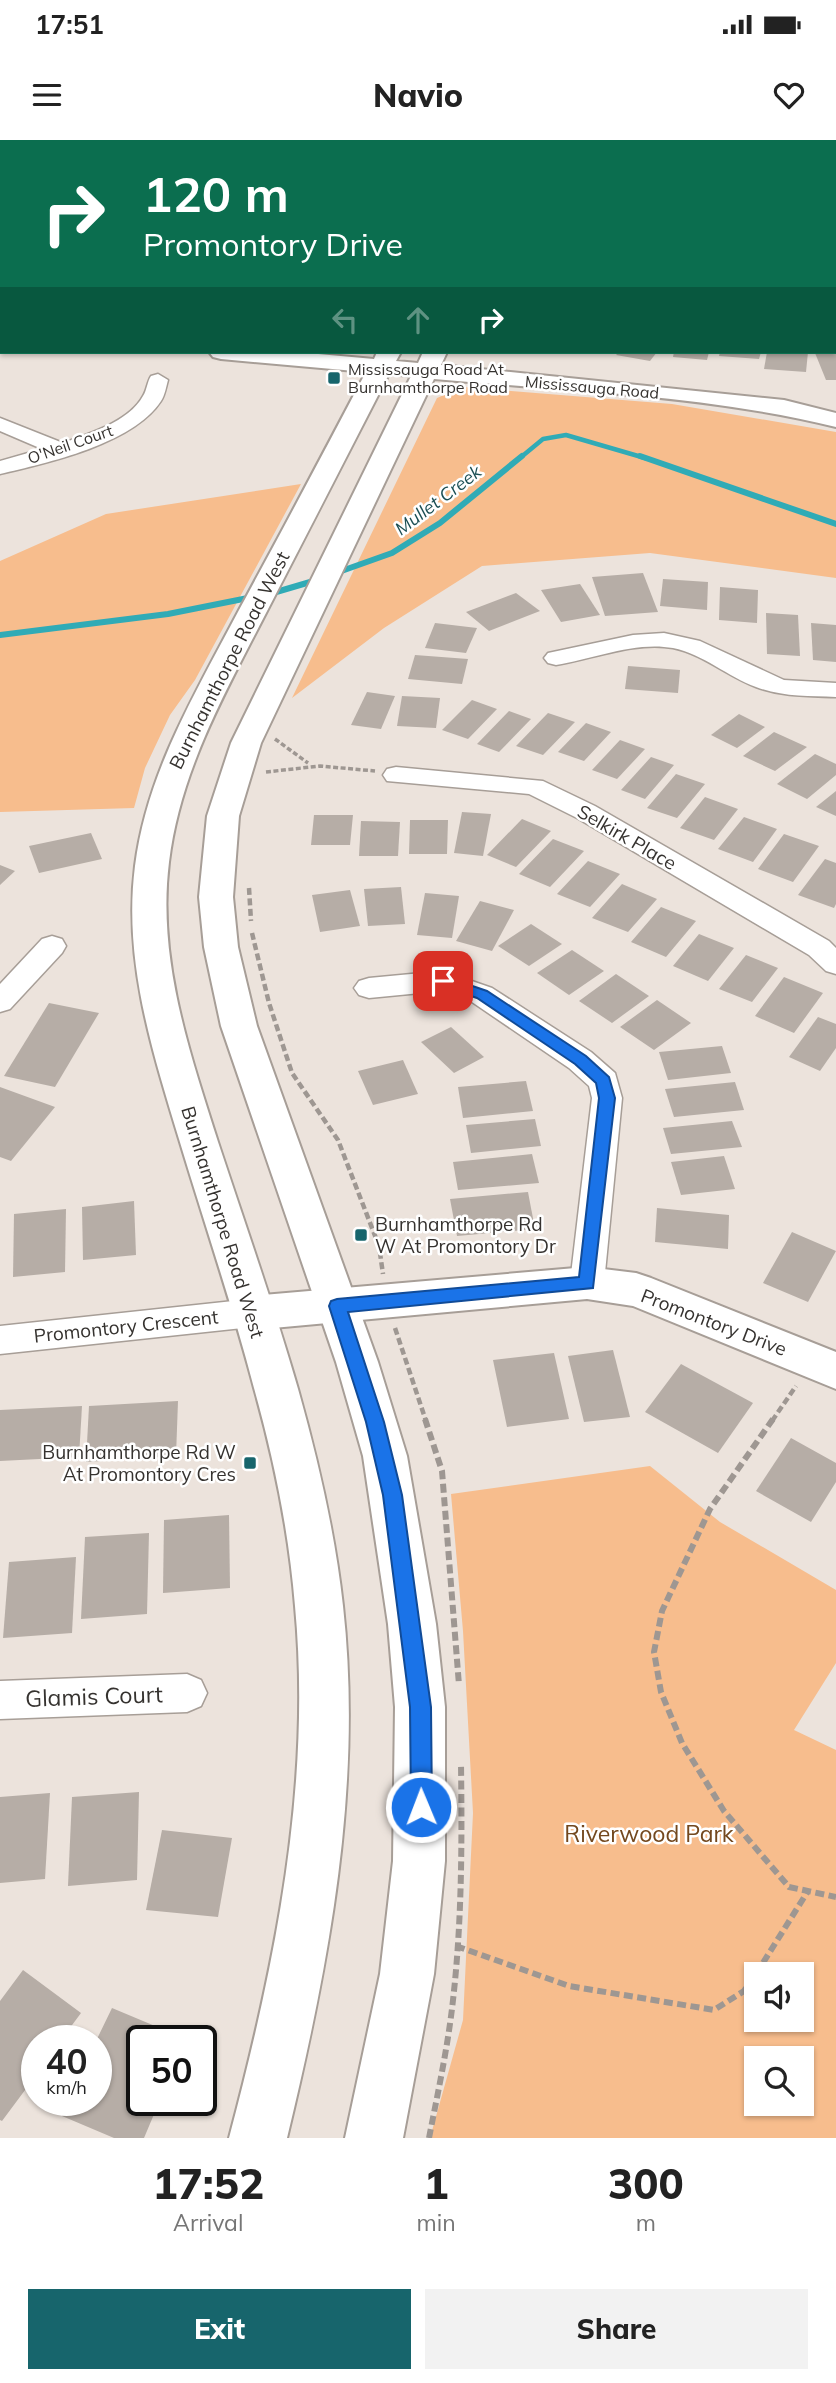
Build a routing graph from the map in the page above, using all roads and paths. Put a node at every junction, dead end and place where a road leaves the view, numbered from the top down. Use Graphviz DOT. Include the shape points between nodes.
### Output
graph roads {
  1 [pos="261,354"];
  2 [pos="385,360"];
  3 [pos="430,362"];
  4 [pos="158,380"];
  5 [pos="836,420"];
  6 [pos="0,424"];
  7 [pos="59,449"];
  8 [pos="0,468"];
  9 [pos="556,658"];
  10 [pos="836,690"];
  11 [pos="268,745"];
  12 [pos="308,764"];
  13 [pos="261,765"];
  14 [pos="396,775"];
  15 [pos="249,879"];
  16 [pos="52,946"];
  17 [pos="836,964"];
  18 [pos="369,988"];
  19 [pos="0,1002"];
  20 [pos="384,1276"];
  21 [pos="587,1283"];
  22 [pos="337,1306"];
  23 [pos="252,1313"];
  24 [pos="0,1340"];
  25 [pos="836,1371"];
  26 [pos="796,1386"];
  27 [pos="187,1693"];
  28 [pos="0,1700"];
  29 [pos="808,1891"];
  30 [pos="836,1897"];
  31 [pos="447,1947"];
  32 [pos="764,1962"];
  33 [pos="744,1991"];
  34 [pos="258,2138"];
  35 [pos="374,2138"];
  1 -- 2 [label="main road, Mississauga Road"];
  2 -- 3 [label="main road, Mississauga Road"];
  2 -- 23 [label="main road, Burnhamthorpe Road West" via="188,735 167,789 153,848 149,913 153,967 167,1034"];
  3 -- 5 [label="main road, Mississauga Road" via="784,407"];
  3 -- 22 [label="main road" via="246,743 227,798 218,862 218,919 239,1026"];
  4 -- 7 [label="street, O'Neil Court" via="157,391 138,416 114,431"];
  6 -- 7 [label="street"];
  7 -- 8 [label="street, O'Neil Court"];
  9 -- 10 [label="street" via="646,640 677,641 778,686"];
  11 -- 12 [label="path" via="271,736"];
  12 -- 13 [label="path" via="258,774"];
  12 -- 14 [label="path" via="353,766"];
  14 -- 17 [label="street, Selkirk Place" via="534,787 586,812 819,948"];
  15 -- 20 [label="path" via="252,932 292,1073 338,1140 379,1246"];
  16 -- 19 [label="street"];
  18 -- 21 [label="street" via="443,981 482,995 604,1081 607,1098"];
  21 -- 22 [label="main road, Promontory Drive"];
  21 -- 25 [label="main road, Promontory Drive" via="662,1299"];
  22 -- 23 [label="main road, Promontory Drive"];
  22 -- 35 [label="main road" via="385,1456 421,1707 414,1917 399,2020"];
  23 -- 24 [label="street, Promontory Crescent"];
  23 -- 34 [label="main road, Burnhamthorpe Road West" via="292,1449 309,1530 324,1698 320,1804 303,1941"];
  26 -- 29 [label="path" via="710,1509 662,1611 654,1652 661,1692 682,1743 724,1811 789,1887"];
  27 -- 28 [label="street, Glamis Court"];
  29 -- 30 [label="path"];
  29 -- 32 [label="path"];
  31 -- 33 [label="path" via="457,1946 569,1986 713,2010"];
}
